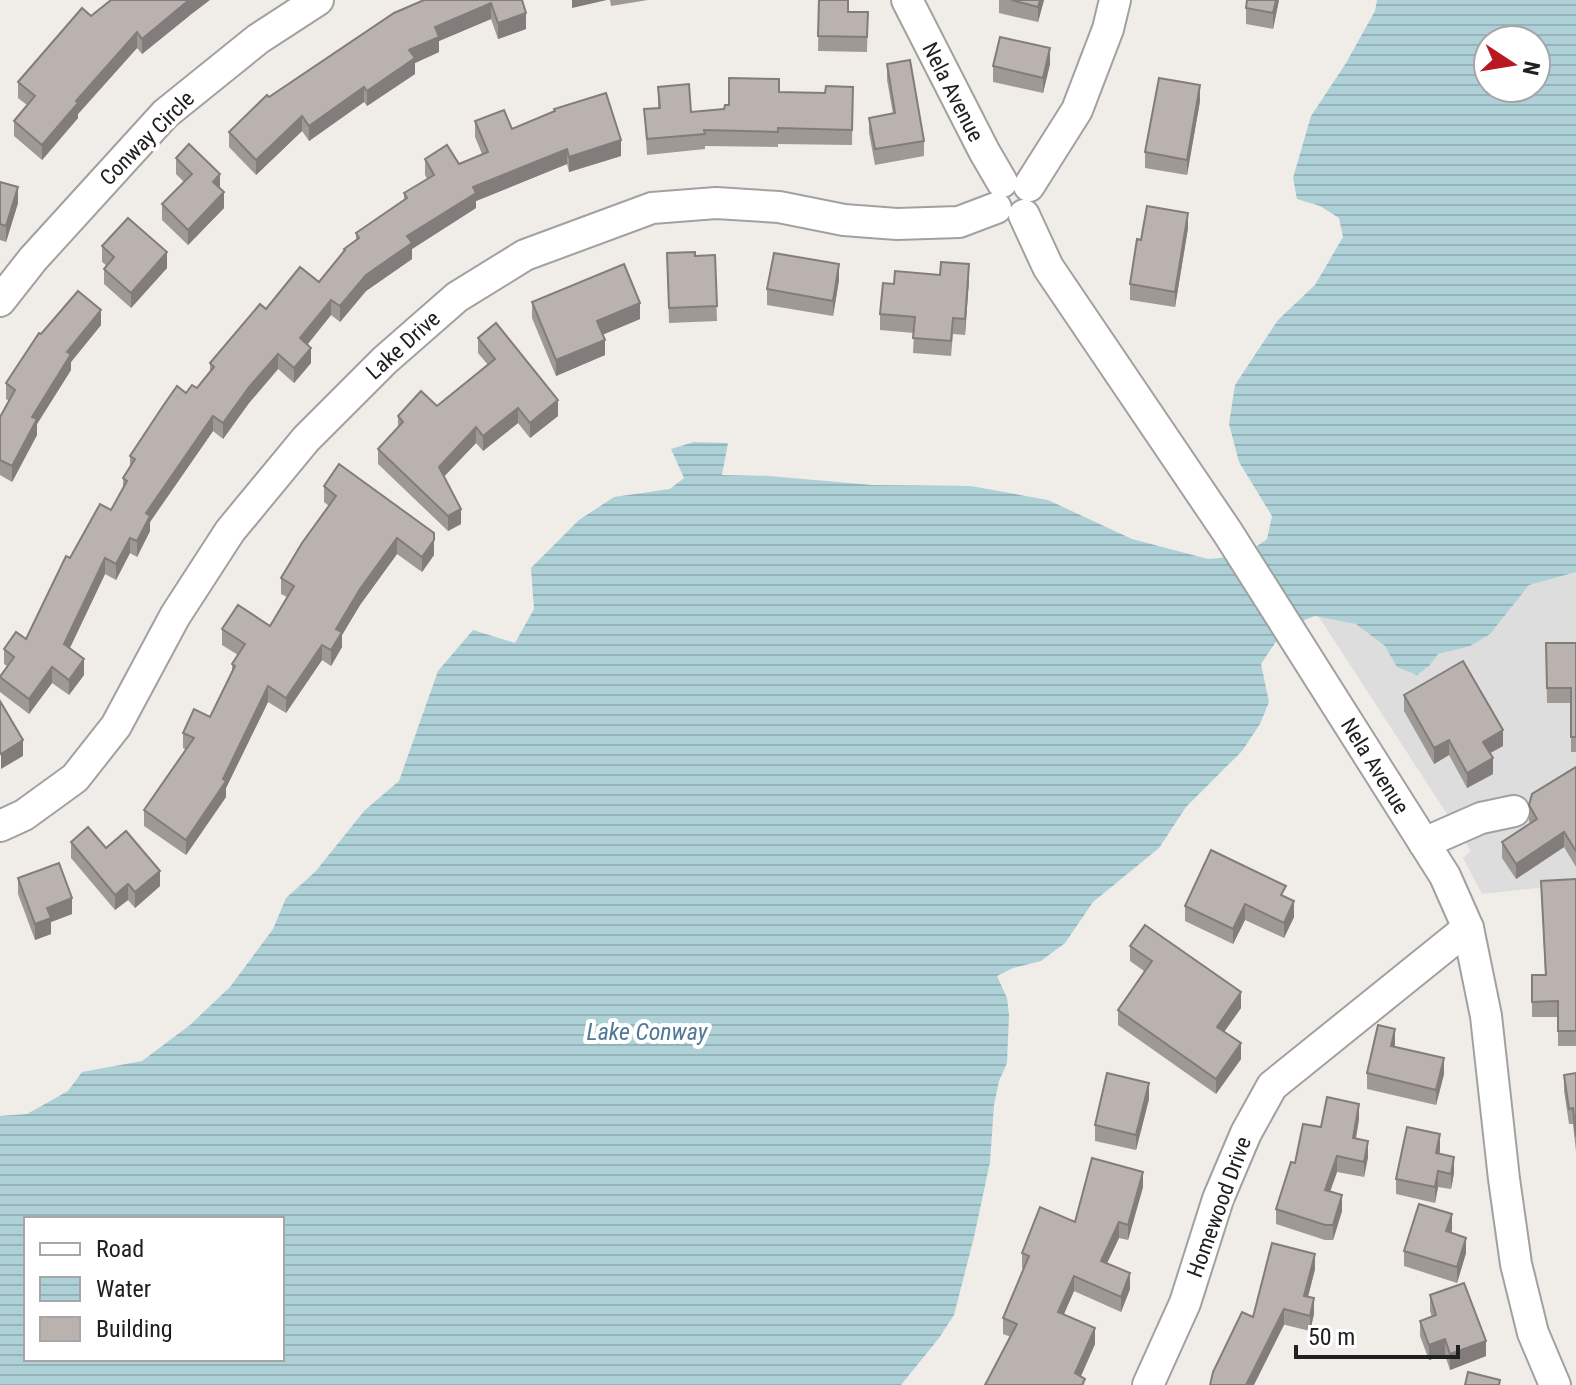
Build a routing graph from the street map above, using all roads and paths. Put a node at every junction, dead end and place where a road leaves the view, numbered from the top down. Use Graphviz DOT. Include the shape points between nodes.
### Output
graph roads {
  1 [pos="318,0"];
  2 [pos="907,0"];
  3 [pos="1115,0"];
  4 [pos="1013,198"];
  5 [pos="0,301"];
  6 [pos="1514,811"];
  7 [pos="0,826"];
  8 [pos="1424,843"];
  9 [pos="1468,928"];
  10 [pos="1148,1385"];
  11 [pos="1555,1385"];
  1 -- 5 [label="street, Conway Circle" via="258,39 165,114"];
  2 -- 4 [label="street, Nela Avenue"];
  3 -- 4 [label="street" via="1077,110"];
  4 -- 7 [label="street, Lake Drive" via="959,222 897,224 779,207 716,203 652,208 525,255 457,297 306,439 230,531 175,616 116,726 75,778"];
  4 -- 8 [label="street, Nela Avenue" via="1048,267 1228,533"];
  6 -- 8 [label="street" via="1481,818"];
  8 -- 9 [label="street, Nela Avenue"];
  9 -- 10 [label="street, Homewood Drive" via="1272,1086 1218,1199 1185,1303"];
  9 -- 11 [label="street, Nela Avenue" via="1486,1016 1516,1264 1533,1333"];
}
